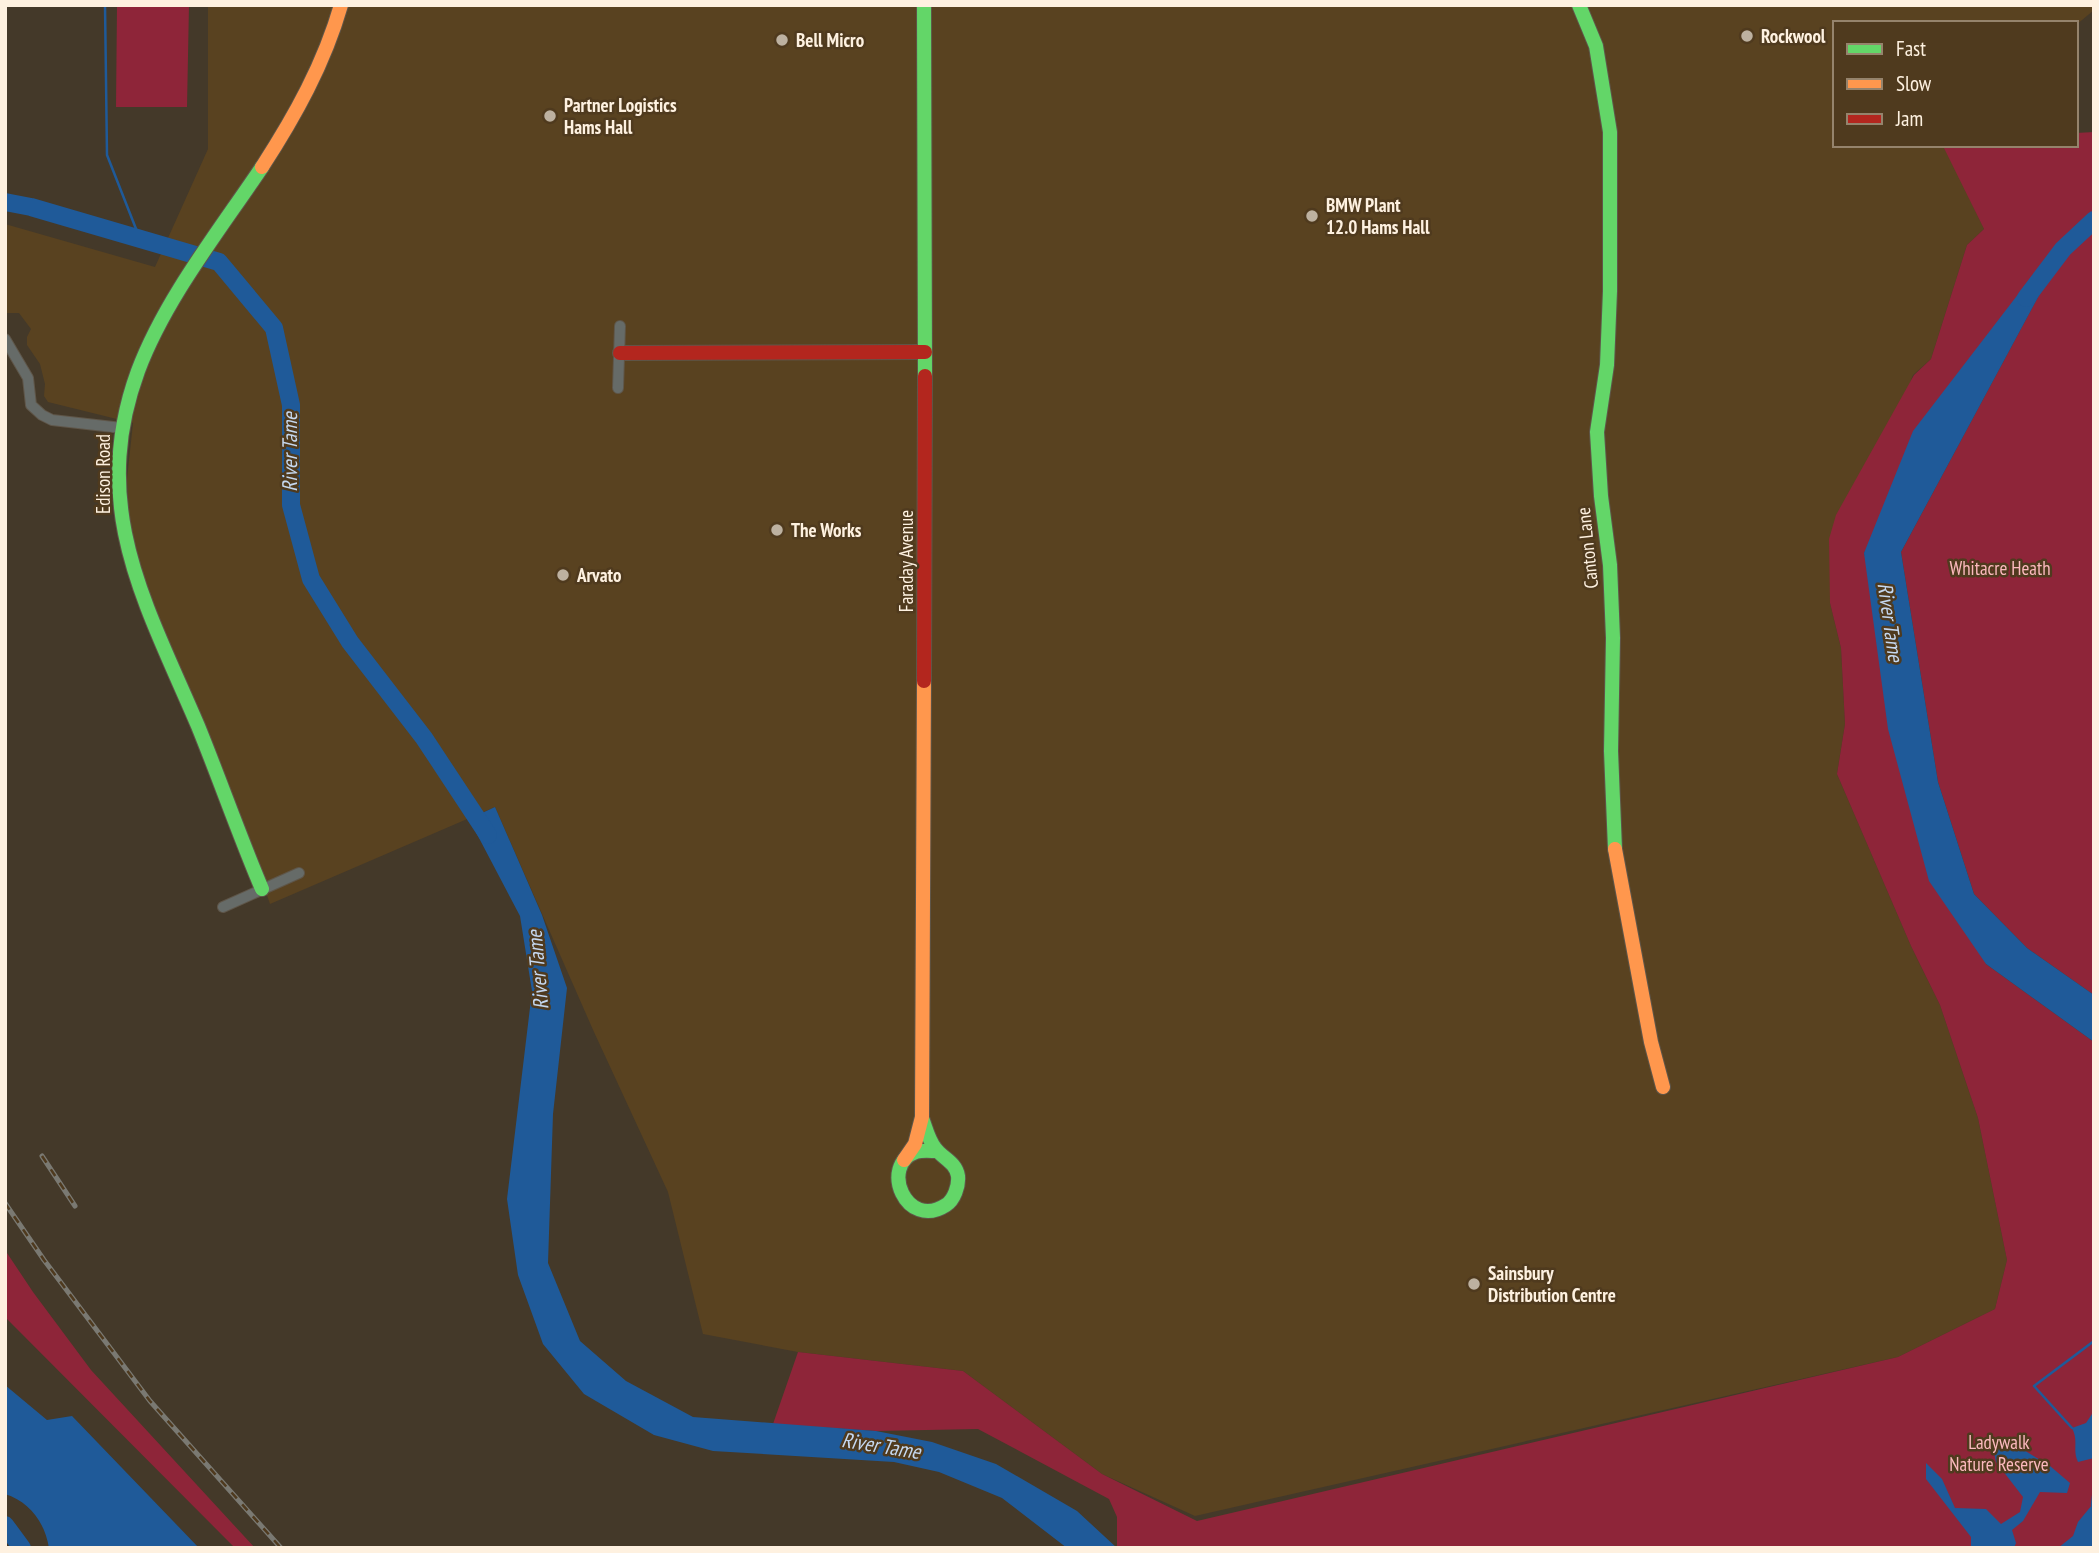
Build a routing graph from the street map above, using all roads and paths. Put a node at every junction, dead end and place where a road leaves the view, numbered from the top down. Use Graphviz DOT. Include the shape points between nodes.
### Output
graph roads {
  1 [pos="341,5"];
  2 [pos="924,5"];
  3 [pos="1579,5"];
  4 [pos="620,326"];
  5 [pos="5,340"];
  6 [pos="925,352"];
  7 [pos="620,353"];
  8 [pos="618,388"];
  9 [pos="122,428"];
  10 [pos="299,873"];
  11 [pos="262,889"];
  12 [pos="223,907"];
  13 [pos="1663,1087"];
  14 [pos="922,1117"];
  15 [pos="937,1151"];
  16 [pos="904,1160"];
  1 -- 9 [label="street, Edison Road" via="330,43 297,110 149,342"];
  2 -- 6 [label="street, Faraday Avenue"];
  3 -- 13 [label="street, Canton Lane" via="1597,46 1610,132 1607,365 1597,432 1611,565 1615,854"];
  4 -- 7 [label="street"];
  5 -- 9 [label="street" via="28,378 31,405 42,415"];
  6 -- 7 [label="street"];
  6 -- 14 [label="street, Faraday Avenue"];
  7 -- 8 [label="street"];
  9 -- 11 [label="street, Edison Road" via="120,510 136,582"];
  10 -- 11 [label="street"];
  11 -- 12 [label="street"];
  14 -- 15 [label="street, Faraday Avenue"];
  14 -- 16 [label="street, Faraday Avenue" via="915,1144"];
  15 -- 16 [label="street" via="920,1151"];
  15 -- 16 [label="street" via="952,1161 958,1180 951,1200 937,1209 920,1210 902,1198 897,1175"];
}
